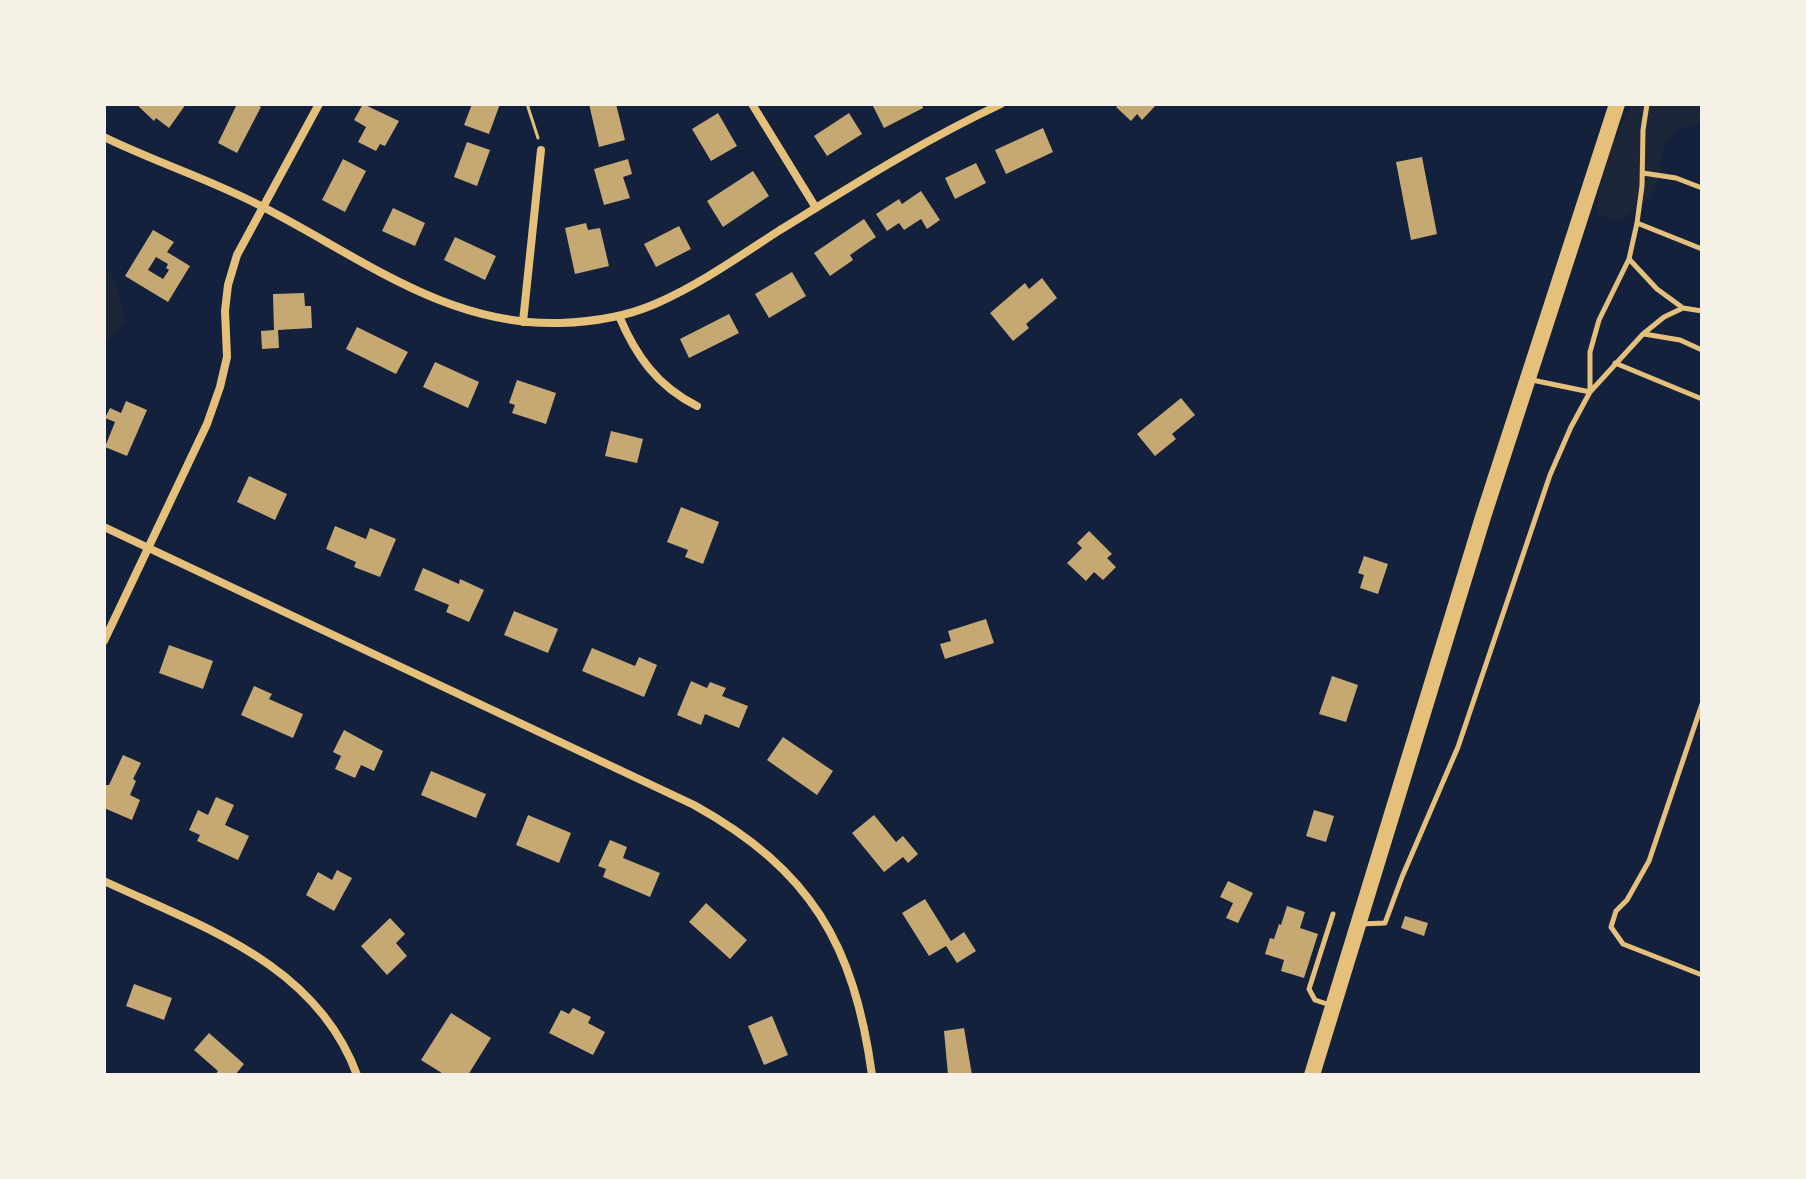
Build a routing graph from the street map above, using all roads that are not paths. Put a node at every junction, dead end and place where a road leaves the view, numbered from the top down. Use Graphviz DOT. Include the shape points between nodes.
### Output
graph roads {
  1 [pos="319,104"];
  2 [pos="752,104"];
  3 [pos="1001,104"];
  4 [pos="1617,104"];
  5 [pos="1647,104"];
  6 [pos="104,137"];
  7 [pos="541,150"];
  8 [pos="1643,173"];
  9 [pos="1702,188"];
  10 [pos="263,207"];
  11 [pos="816,208"];
  12 [pos="1637,223"];
  13 [pos="1702,249"];
  14 [pos="1629,259"];
  15 [pos="1683,308"];
  16 [pos="1702,311"];
  17 [pos="619,316"];
  18 [pos="523,322"];
  19 [pos="1643,334"];
  20 [pos="1702,350"];
  21 [pos="1615,363"];
  22 [pos="1527,379"];
  23 [pos="1590,392"];
  24 [pos="1702,399"];
  25 [pos="697,406"];
  26 [pos="104,527"];
  27 [pos="147,549"];
  28 [pos="104,641"];
  29 [pos="1702,704"];
  30 [pos="104,881"];
  31 [pos="1333,914"];
  32 [pos="1359,924"];
  33 [pos="1702,975"];
  34 [pos="1333,1006"];
  35 [pos="357,1075"];
  36 [pos="872,1075"];
  37 [pos="1312,1075"];
  1 -- 10 [label="street"];
  2 -- 11 [label="street"];
  3 -- 11 [label="street" via="930,138"];
  4 -- 22 [label="main road"];
  5 -- 8 [label="lane"];
  6 -- 10 [label="street"];
  7 -- 18 [label="street"];
  8 -- 9 [label="lane"];
  8 -- 12 [label="lane"];
  10 -- 18 [label="street" via="435,299 461,310"];
  10 -- 27 [label="street" via="237,255 228,285 227,357 220,387"];
  11 -- 17 [label="street" via="699,282"];
  12 -- 13 [label="lane"];
  12 -- 14 [label="lane"];
  14 -- 15 [label="lane"];
  14 -- 23 [label="lane" via="1599,320 1590,352"];
  15 -- 16 [label="lane"];
  15 -- 19 [label="lane"];
  17 -- 18 [label="street"];
  17 -- 25 [label="street" via="649,371"];
  19 -- 20 [label="lane"];
  19 -- 21 [label="lane"];
  21 -- 23 [label="lane"];
  21 -- 24 [label="lane"];
  22 -- 23 [label="lane"];
  22 -- 32 [label="main road"];
  23 -- 32 [label="lane" via="1550,475 1458,747 1385,923"];
  26 -- 27 [label="street"];
  27 -- 28 [label="street"];
  27 -- 36 [label="street" via="694,805 756,844 808,897 840,951 858,1001"];
  29 -- 33 [label="lane" via="1649,861 1611,927 1623,944"];
  30 -- 35 [label="street" via="266,960 315,1006"];
  31 -- 34 [label="lane" via="1309,989 1315,1000"];
  32 -- 34 [label="main road"];
  34 -- 37 [label="main road"];
}
